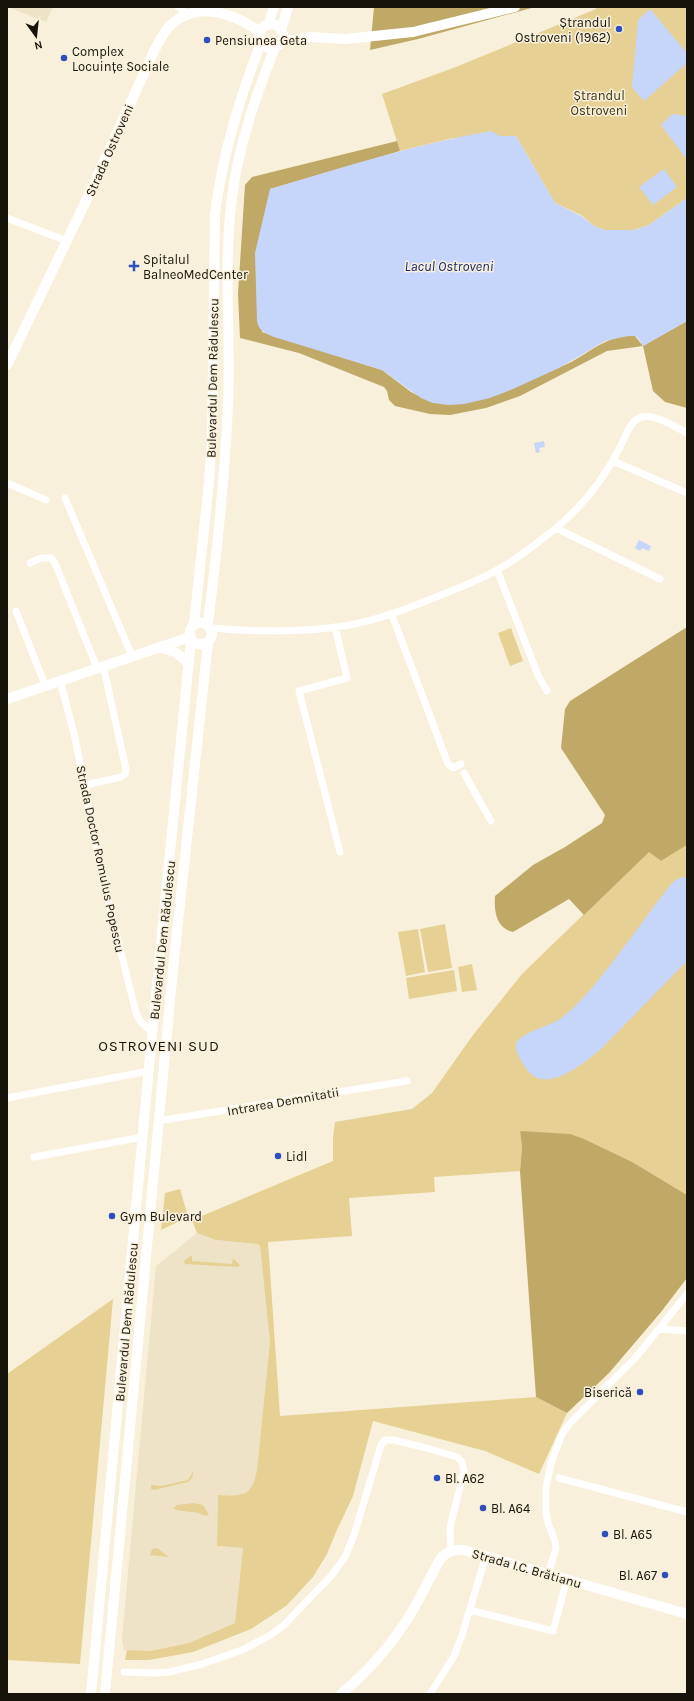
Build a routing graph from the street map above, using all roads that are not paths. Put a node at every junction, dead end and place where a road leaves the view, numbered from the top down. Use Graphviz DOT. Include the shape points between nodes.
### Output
graph roads {
  1 [pos="274,7"];
  2 [pos="288,7"];
  3 [pos="515,7"];
  4 [pos="182,9"];
  5 [pos="264,31"];
  6 [pos="282,34"];
  7 [pos="275,47"];
  8 [pos="7,218"];
  9 [pos="67,241"];
  10 [pos="7,365"];
  11 [pos="687,433"];
  12 [pos="613,461"];
  13 [pos="7,483"];
  14 [pos="687,493"];
  15 [pos="65,498"];
  16 [pos="46,500"];
  17 [pos="556,528"];
  18 [pos="30,563"];
  19 [pos="497,570"];
  20 [pos="660,579"];
  21 [pos="16,611"];
  22 [pos="392,615"];
  23 [pos="194,624"];
  24 [pos="335,627"];
  25 [pos="210,633"];
  26 [pos="190,638"];
  27 [pos="156,648"];
  28 [pos="132,656"];
  29 [pos="190,665"];
  30 [pos="100,666"];
  31 [pos="60,680"];
  32 [pos="45,685"];
  33 [pos="547,691"];
  34 [pos="7,699"];
  35 [pos="461,764"];
  36 [pos="464,773"];
  37 [pos="85,785"];
  38 [pos="491,821"];
  39 [pos="340,852"];
  40 [pos="153,1032"];
  41 [pos="149,1071"];
  42 [pos="407,1080"];
  43 [pos="7,1098"];
  44 [pos="158,1121"];
  45 [pos="143,1137"];
  46 [pos="34,1158"];
  47 [pos="130,1270"];
  48 [pos="144,1271"];
  49 [pos="687,1294"];
  50 [pos="659,1330"];
  51 [pos="687,1331"];
  52 [pos="559,1478"];
  53 [pos="687,1512"];
  54 [pos="451,1551"];
  55 [pos="486,1556"];
  56 [pos="548,1574"];
  57 [pos="567,1579"];
  58 [pos="470,1610"];
  59 [pos="687,1614"];
  60 [pos="124,1672"];
  61 [pos="91,1694"];
  62 [pos="105,1694"];
  63 [pos="341,1694"];
  64 [pos="430,1694"];
  1 -- 5 [label="main road, Bulevardul Dem Rădulescu"];
  2 -- 6 [label="main road, Bulevardul Dem Rădulescu"];
  3 -- 6 [label="main road" via="413,32 345,39"];
  4 -- 5 [label="main road, Strada Ostroveni" via="251,19"];
  4 -- 9 [label="main road, Strada Ostroveni" via="158,44"];
  5 -- 6 [label="main road" via="276,25"];
  5 -- 7 [label="main road" via="269,48"];
  5 -- 23 [label="main road, Bulevardul Dem Rădulescu" via="234,119 216,209 212,438"];
  6 -- 7 [label="main road, Bulevardul Dem Rădulescu" via="278,46"];
  7 -- 25 [label="main road, Bulevardul Dem Rădulescu" via="248,123 232,197 229,230 229,365 225,464"];
  8 -- 9 [label="street"];
  9 -- 10 [label="main road, Strada Ostroveni"];
  11 -- 12 [label="street" via="652,417 641,417 631,426"];
  12 -- 14 [label="street"];
  12 -- 17 [label="street" via="586,501"];
  13 -- 16 [label="street"];
  15 -- 28 [label="street"];
  17 -- 19 [label="street"];
  17 -- 20 [label="street"];
  18 -- 30 [label="street" via="46,557 55,563"];
  19 -- 22 [label="street"];
  19 -- 33 [label="street" via="538,675"];
  21 -- 32 [label="street"];
  22 -- 24 [label="street"];
  22 -- 35 [label="street" via="448,764 453,768"];
  23 -- 25 [label="main road" via="201,622"];
  23 -- 26 [label="main road, Bulevardul Dem Rădulescu" via="190,630"];
  24 -- 25 [label="street"];
  24 -- 39 [label="street" via="347,678 299,691"];
  25 -- 26 [label="main road" via="201,644"];
  25 -- 44 [label="main road, Bulevardul Dem Rădulescu"];
  26 -- 27 [label="main road"];
  26 -- 29 [label="main road, Bulevardul Dem Rădulescu"];
  27 -- 28 [label="main road"];
  27 -- 29 [label="main road" via="174,651"];
  28 -- 30 [label="main road"];
  29 -- 40 [label="main road, Bulevardul Dem Rădulescu"];
  30 -- 31 [label="main road"];
  30 -- 37 [label="street" via="126,769 121,777"];
  31 -- 32 [label="main road"];
  31 -- 37 [label="street, Strada Doctor Romulus Popescu"];
  32 -- 34 [label="main road"];
  36 -- 38 [label="street"];
  37 -- 40 [label="street, Strada Doctor Romulus Popescu" via="105,888 136,1013 144,1026"];
  40 -- 41 [label="main road, Bulevardul Dem Rădulescu"];
  41 -- 43 [label="street"];
  41 -- 45 [label="main road, Bulevardul Dem Rădulescu"];
  42 -- 44 [label="street, Intrarea Demnitatii"];
  44 -- 48 [label="main road, Bulevardul Dem Rădulescu"];
  45 -- 46 [label="street"];
  45 -- 47 [label="main road, Bulevardul Dem Rădulescu"];
  47 -- 48 [label="main road"];
  47 -- 61 [label="main road, Bulevardul Dem Rădulescu"];
  48 -- 62 [label="main road, Bulevardul Dem Rădulescu"];
  49 -- 50 [label="street"];
  50 -- 51 [label="street"];
  50 -- 56 [label="street" via="562,1434 551,1463 546,1488 546,1512 555,1541"];
  52 -- 53 [label="street"];
  54 -- 55 [label="main road, Strada I.C. Brătianu" via="464,1550"];
  54 -- 60 [label="street" via="450,1527 464,1466 457,1457 416,1445 385,1440 381,1445 345,1557 331,1576 283,1626 242,1650 202,1664 162,1672"];
  54 -- 63 [label="main road" via="441,1558 414,1608 389,1646 360,1679"];
  55 -- 56 [label="main road, Strada I.C. Brătianu"];
  55 -- 58 [label="street"];
  56 -- 57 [label="main road, Strada I.C. Brătianu"];
  57 -- 58 [label="street" via="553,1631"];
  57 -- 59 [label="main road, Strada I.C. Brătianu"];
  58 -- 64 [label="street" via="454,1656"];
}
